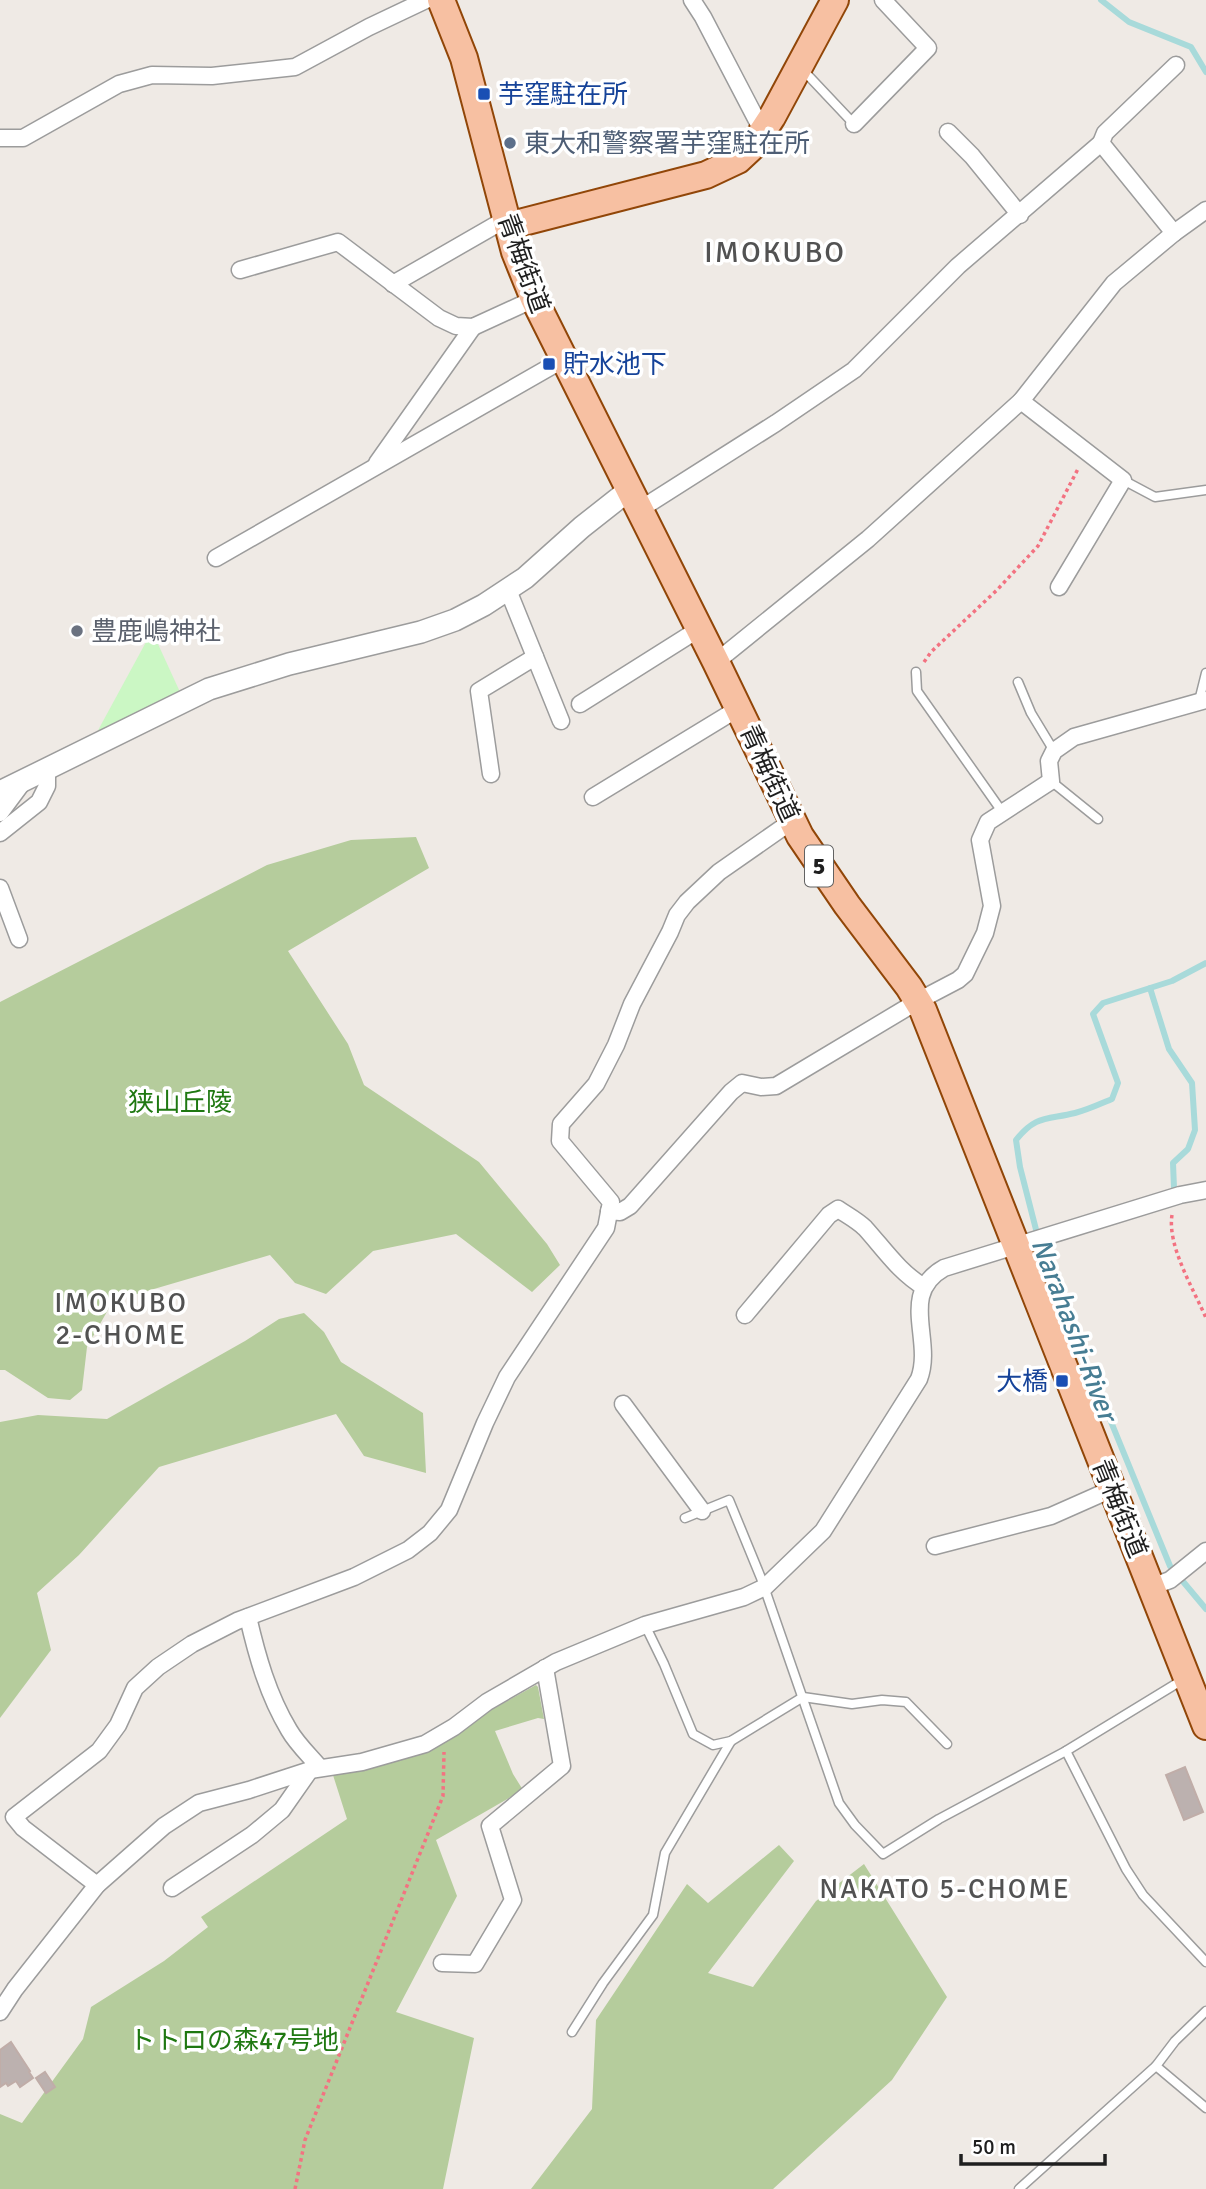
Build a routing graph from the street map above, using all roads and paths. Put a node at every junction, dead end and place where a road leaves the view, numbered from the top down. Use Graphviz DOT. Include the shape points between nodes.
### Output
graph roads {
  1 [pos="426,0"];
  2 [pos="440,0"];
  3 [pos="692,0"];
  4 [pos="835,0"];
  5 [pos="883,0"];
  6 [pos="798,65"];
  7 [pos="1176,65"];
  8 [pos="854,124"];
  9 [pos="763,132"];
  10 [pos="948,132"];
  11 [pos="0,138"];
  12 [pos="1101,144"];
  13 [pos="1206,210"];
  14 [pos="1020,215"];
  15 [pos="507,222"];
  16 [pos="1174,233"];
  17 [pos="240,270"];
  18 [pos="393,284"];
  19 [pos="534,299"];
  20 [pos="472,327"];
  21 [pos="564,359"];
  22 [pos="1021,401"];
  23 [pos="1086,452"];
  24 [pos="374,467"];
  25 [pos="1123,480"];
  26 [pos="1206,490"];
  27 [pos="634,500"];
  28 [pos="216,558"];
  29 [pos="1059,587"];
  30 [pos="508,590"];
  31 [pos="699,629"];
  32 [pos="535,657"];
  33 [pos="716,662"];
  34 [pos="916,671"];
  35 [pos="1206,673"];
  36 [pos="1018,682"];
  37 [pos="1203,700"];
  38 [pos="580,704"];
  39 [pos="739,708"];
  40 [pos="561,721"];
  41 [pos="1054,751"];
  42 [pos="47,769"];
  43 [pos="491,774"];
  44 [pos="24,780"];
  45 [pos="1051,780"];
  46 [pos="0,792"];
  47 [pos="593,797"];
  48 [pos="0,813"];
  49 [pos="1003,813"];
  50 [pos="1098,819"];
  51 [pos="792,821"];
  52 [pos="0,833"];
  53 [pos="0,888"];
  54 [pos="19,939"];
  55 [pos="918,1001"];
  56 [pos="1206,1190"];
  57 [pos="1174,1197"];
  58 [pos="609,1212"];
  59 [pos="1023,1244"];
  60 [pos="924,1287"];
  61 [pos="746,1315"];
  62 [pos="1206,1318"];
  63 [pos="623,1405"];
  64 [pos="1112,1489"];
  65 [pos="702,1511"];
  66 [pos="685,1518"];
  67 [pos="935,1546"];
  68 [pos="1206,1552"];
  69 [pos="1167,1579"];
  70 [pos="765,1587"];
  71 [pos="248,1617"];
  72 [pos="645,1625"];
  73 [pos="545,1668"];
  74 [pos="1187,1678"];
  75 [pos="803,1697"];
  76 [pos="1206,1726"];
  77 [pos="444,1732"];
  78 [pos="731,1741"];
  79 [pos="947,1744"];
  80 [pos="1066,1751"];
  81 [pos="315,1769"];
  82 [pos="97,1885"];
  83 [pos="172,1888"];
  84 [pos="1206,1962"];
  85 [pos="442,1963"];
  86 [pos="1206,2011"];
  87 [pos="0,2012"];
  88 [pos="572,2032"];
  89 [pos="1156,2066"];
  90 [pos="1206,2108"];
  91 [pos="295,2189"];
  92 [pos="1019,2189"];
  1 -- 11 [label="street" via="295,67 212,76 152,75 119,84 23,138"];
  2 -- 15 [label="main road, 青梅街道 / 5" via="464,58"];
  3 -- 9 [label="street"];
  4 -- 6 [label="main road"];
  5 -- 8 [label="street" via="928,48"];
  6 -- 8 [label="lane"];
  6 -- 9 [label="main road"];
  7 -- 12 [label="street" via="1105,133"];
  9 -- 15 [label="main road" via="746,154 714,172"];
  10 -- 14 [label="street"];
  12 -- 14 [label="street"];
  12 -- 16 [label="street"];
  13 -- 16 [label="street"];
  14 -- 27 [label="street" via="958,266 854,370 776,424"];
  15 -- 18 [label="street"];
  15 -- 19 [label="main road, 青梅街道 / 5"];
  16 -- 22 [label="street" via="1114,284"];
  17 -- 18 [label="street" via="338,243"];
  18 -- 20 [label="street" via="439,318"];
  19 -- 20 [label="street"];
  19 -- 21 [label="main road, 青梅街道 / 5"];
  20 -- 24 [label="street"];
  21 -- 24 [label="street"];
  21 -- 27 [label="main road, 青梅街道 / 5"];
  22 -- 23 [label="street"];
  22 -- 33 [label="street" via="868,539"];
  23 -- 25 [label="street"];
  23 -- 34 [label="path" via="1038,546"];
  24 -- 28 [label="street"];
  25 -- 26 [label="lane" via="1155,497"];
  25 -- 29 [label="street"];
  27 -- 30 [label="street" via="582,527"];
  27 -- 31 [label="main road, 青梅街道 / 5"];
  30 -- 32 [label="street"];
  30 -- 42 [label="street" via="442,626 209,689"];
  31 -- 33 [label="main road, 青梅街道 / 5"];
  31 -- 38 [label="street"];
  32 -- 40 [label="street"];
  32 -- 43 [label="street" via="479,691"];
  33 -- 39 [label="main road, 青梅街道 / 5"];
  34 -- 49 [label="lane" via="917,691"];
  35 -- 37 [label="lane"];
  36 -- 41 [label="lane"];
  37 -- 41 [label="street" via="1074,737"];
  39 -- 47 [label="street"];
  39 -- 51 [label="main road, 青梅街道 / 5"];
  41 -- 45 [label="street" via="1049,761"];
  42 -- 44 [label="street"];
  42 -- 52 [label="street" via="47,786 39,802"];
  44 -- 46 [label="street"];
  44 -- 48 [label="street"];
  45 -- 49 [label="street"];
  45 -- 50 [label="lane"];
  49 -- 55 [label="street" via="988,822 980,840 992,906 981,942 958,981"];
  51 -- 55 [label="main road, 青梅街道 / 5" via="816,862"];
  51 -- 58 [label="street" via="719,872 677,915 596,1084 561,1124 560,1141 611,1202"];
  53 -- 54 [label="street"];
  55 -- 58 [label="street" via="776,1086 742,1083 630,1206"];
  55 -- 59 [label="main road, 青梅街道 / 5"];
  56 -- 57 [label="street"];
  57 -- 59 [label="street"];
  57 -- 62 [label="path" via="1170,1225"];
  58 -- 71 [label="street" via="606,1228 507,1377 449,1510 430,1533 408,1550 354,1577"];
  59 -- 60 [label="street" via="944,1268"];
  59 -- 64 [label="main road, 青梅街道 / 5"];
  60 -- 61 [label="street" via="890,1258 864,1227 838,1209 829,1214"];
  60 -- 70 [label="street" via="918,1308 924,1354 919,1379 823,1531"];
  63 -- 65 [label="street"];
  64 -- 67 [label="street" via="1051,1516"];
  64 -- 69 [label="main road, 青梅街道 / 5"];
  65 -- 66 [label="lane"];
  65 -- 70 [label="lane" via="729,1500"];
  68 -- 69 [label="street"];
  69 -- 74 [label="main road, 青梅街道 / 5"];
  70 -- 72 [label="street"];
  70 -- 75 [label="lane"];
  71 -- 81 [label="street" via="276,1705"];
  71 -- 82 [label="street" via="192,1644 158,1667 135,1688 118,1725 99,1751 14,1817"];
  72 -- 73 [label="street"];
  72 -- 78 [label="lane" via="693,1734 713,1745"];
  73 -- 77 [label="street"];
  73 -- 85 [label="street" via="562,1766 490,1826 513,1900 475,1964"];
  74 -- 76 [label="main road, 青梅街道 / 5"];
  74 -- 80 [label="lane"];
  75 -- 78 [label="lane"];
  75 -- 79 [label="lane" via="852,1704 906,1702"];
  75 -- 80 [label="lane" via="839,1802 883,1854"];
  77 -- 81 [label="street" via="425,1744 362,1762"];
  77 -- 91 [label="path" via="443,1796 305,2140"];
  78 -- 88 [label="lane" via="665,1853 653,1915"];
  80 -- 84 [label="lane" via="1143,1895"];
  81 -- 82 [label="street" via="199,1803 164,1826"];
  81 -- 83 [label="street" via="282,1810 252,1836"];
  82 -- 87 [label="street"];
  86 -- 89 [label="lane"];
  89 -- 90 [label="lane"];
  89 -- 92 [label="lane"];
}
